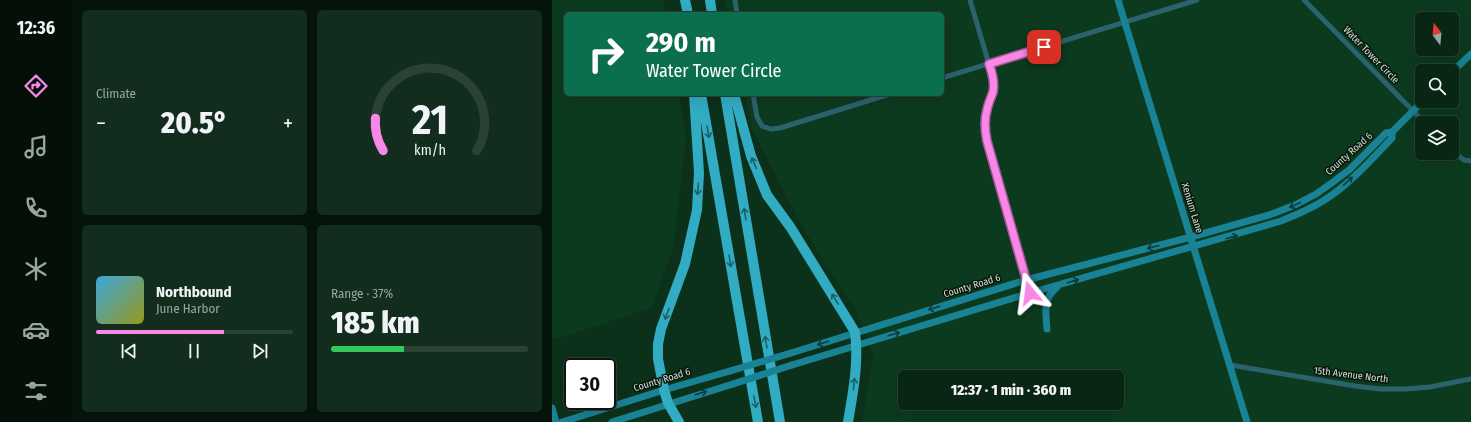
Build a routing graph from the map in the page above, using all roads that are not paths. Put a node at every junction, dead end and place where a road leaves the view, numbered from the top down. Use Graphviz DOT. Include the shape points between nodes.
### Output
graph roads {
  1 [pos="685,0"];
  2 [pos="710,0"];
  3 [pos="735,0"];
  4 [pos="970,0"];
  5 [pos="1118,0"];
  6 [pos="1197,0"];
  7 [pos="1304,0"];
  8 [pos="688,12"];
  9 [pos="712,12"];
  10 [pos="738,12"];
  11 [pos="1125,22"];
  12 [pos="1471,54"];
  13 [pos="989,64"];
  14 [pos="1459,65"];
  15 [pos="944,77"];
  16 [pos="694,96"];
  17 [pos="702,96"];
  18 [pos="725,96"];
  19 [pos="735,96"];
  20 [pos="753,96"];
  21 [pos="884,96"];
  22 [pos="1416,108"];
  23 [pos="1413,111"];
  24 [pos="1418,116"];
  25 [pos="1392,132"];
  26 [pos="1459,156"];
  27 [pos="1471,161"];
  28 [pos="1191,237"];
  29 [pos="1194,247"];
  30 [pos="1026,280"];
  31 [pos="1059,285"];
  32 [pos="1030,293"];
  33 [pos="1048,329"];
  34 [pos="855,332"];
  35 [pos="857,345"];
  36 [pos="1230,365"];
  37 [pos="1471,379"];
  38 [pos="664,390"];
  39 [pos="668,403"];
  40 [pos="552,408"];
  41 [pos="556,422"];
  42 [pos="562,422"];
  43 [pos="612,422"];
  44 [pos="679,422"];
  45 [pos="758,422"];
  46 [pos="780,422"];
  47 [pos="848,422"];
  48 [pos="1247,422"];
  1 -- 8 [label="highway"];
  2 -- 9 [label="highway"];
  3 -- 10 [label="street"];
  4 -- 13 [label="street"];
  5 -- 11 [label="main road, Xenium Lane"];
  6 -- 11 [label="street"];
  7 -- 23 [label="street, Water Tower Circle"];
  11 -- 13 [label="street"];
  11 -- 28 [label="main road, Xenium Lane"];
  12 -- 14 [label="main road"];
  13 -- 15 [label="street"];
  13 -- 30 [label="street" via="993,91 986,111 985,131"];
  16 -- 38 [label="highway, one-way" via="699,173 696,210 685,264 661,329 658,359"];
  17 -- 45 [label="highway, one-way"];
  46 -- 18 [label="highway, one-way"];
  34 -- 19 [label="highway, one-way" via="768,194 751,156"];
  20 -- 21 [label="street" via="757,117 762,126 771,129"];
  22 -- 23 [label="main road, County Road 6"];
  23 -- 24 [label="street, Water Tower Circle"];
  23 -- 25 [label="main road, County Road 6"];
  25 -- 28 [label="main road, County Road 6, one-way" via="1386,133 1349,170 1316,194 1295,205"];
  29 -- 25 [label="main road, County Road 6, one-way" via="1281,221 1324,200 1368,163 1392,138"];
  26 -- 27 [label="street"];
  28 -- 29 [label="main road, Xenium Lane"];
  28 -- 30 [label="main road, County Road 6, one-way"];
  31 -- 29 [label="main road, County Road 6, one-way"];
  29 -- 36 [label="main road, Xenium Lane"];
  30 -- 32 [label="street"];
  30 -- 34 [label="main road, County Road 6, one-way"];
  31 -- 32 [label="main road, County Road 6"];
  31 -- 33 [label="main road" via="1046,300"];
  35 -- 32 [label="main road, County Road 6, one-way"];
  34 -- 35 [label="highway"];
  34 -- 38 [label="main road, County Road 6, one-way, bridge"];
  39 -- 35 [label="main road, County Road 6, one-way, bridge"];
  47 -- 35 [label="highway, one-way" via="855,385"];
  36 -- 37 [label="street, 15th Avenue North" via="1380,389 1430,387"];
  36 -- 48 [label="main road, Xenium Lane"];
  38 -- 39 [label="highway"];
  38 -- 42 [label="main road, County Road 6"];
  39 -- 43 [label="main road, County Road 6"];
  39 -- 44 [label="highway"];
  40 -- 41 [label="main road"];
}
